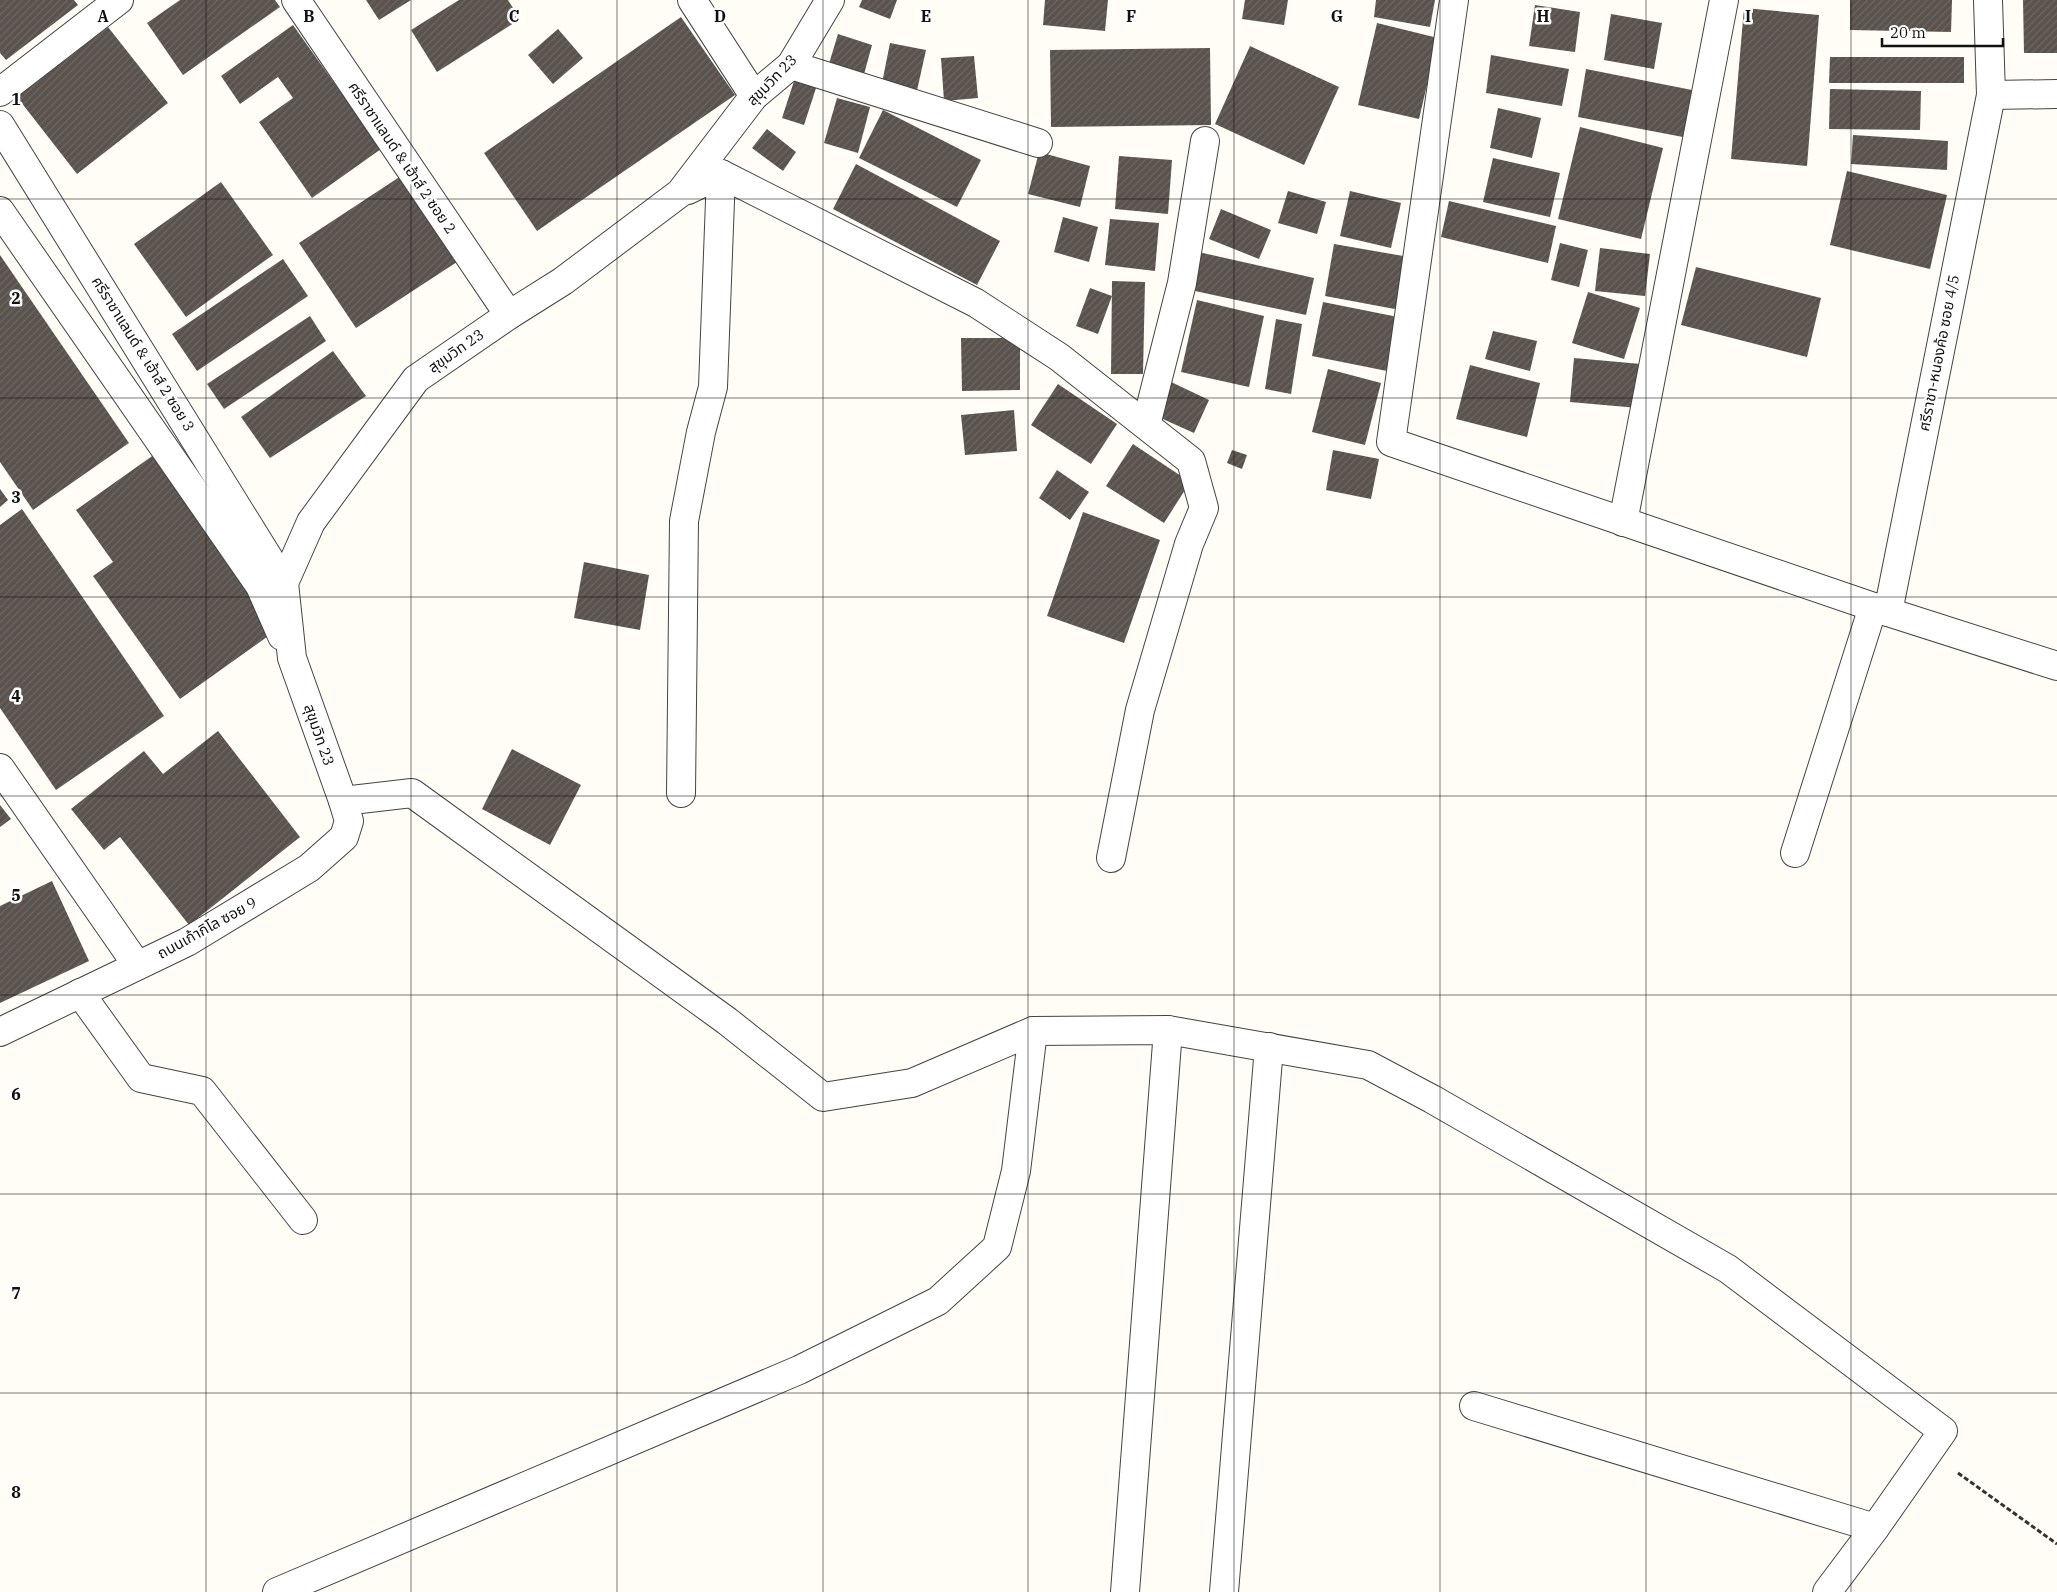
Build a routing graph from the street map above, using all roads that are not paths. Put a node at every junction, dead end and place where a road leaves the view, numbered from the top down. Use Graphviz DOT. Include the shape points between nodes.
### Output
graph roads {
  1 [pos="119,0"];
  2 [pos="296,0"];
  3 [pos="692,0"];
  4 [pos="830,0"];
  5 [pos="1454,0"];
  6 [pos="1724,0"];
  7 [pos="1988,0"];
  8 [pos="791,64"];
  9 [pos="0,92"];
  10 [pos="2057,94"];
  11 [pos="1991,95"];
  12 [pos="754,96"];
  13 [pos="0,125"];
  14 [pos="1205,141"];
  15 [pos="1038,143"];
  16 [pos="9,159"];
  17 [pos="721,174"];
  18 [pos="680,193"];
  19 [pos="0,211"];
  20 [pos="509,316"];
  21 [pos="1146,425"];
  22 [pos="1623,522"];
  23 [pos="284,583"];
  24 [pos="1881,609"];
  25 [pos="292,658"];
  26 [pos="2057,666"];
  27 [pos="0,768"];
  28 [pos="681,793"];
  29 [pos="343,801"];
  30 [pos="1794,853"];
  31 [pos="1111,858"];
  32 [pos="137,965"];
  33 [pos="80,993"];
  34 [pos="1168,1030"];
  35 [pos="1033,1031"];
  36 [pos="0,1032"];
  37 [pos="1269,1047"];
  38 [pos="303,1220"];
  39 [pos="1474,1406"];
  40 [pos="1875,1528"];
  41 [pos="276,1592"];
  42 [pos="1125,1592"];
  43 [pos="1224,1592"];
  44 [pos="1827,1592"];
  1 -- 9 [label="street"];
  2 -- 20 [label="street, ศรีราชาแลนด์ & เฮ้าส์ 2 ซอย 2"];
  3 -- 12 [label="street"];
  4 -- 8 [label="street, สุขุมวิท 23"];
  5 -- 22 [label="street" via="1391,442"];
  6 -- 22 [label="street"];
  7 -- 11 [label="street, ศรีราชา-หนองค้อ ซอย 4/5"];
  8 -- 12 [label="street, สุขุมวิท 23"];
  8 -- 15 [label="street"];
  10 -- 11 [label="street"];
  11 -- 24 [label="street, ศรีราชา-หนองค้อ ซอย 4/5"];
  12 -- 18 [label="street, สุขุมวิท 23"];
  13 -- 16 [label="street, ศรีราชาแลนด์ & เฮ้าส์ 2 ซอย 3"];
  14 -- 21 [label="street" via="1182,283"];
  16 -- 23 [label="street, ศรีราชาแลนด์ & เฮ้าส์ 2 ซอย 3"];
  17 -- 18 [label="street"];
  17 -- 21 [label="street" via="976,304 1059,357"];
  17 -- 28 [label="street" via="713,387 684,521"];
  18 -- 20 [label="street, สุขุมวิท 23" via="563,281"];
  19 -- 25 [label="street" via="260,586"];
  20 -- 23 [label="street, สุขุมวิท 23" via="416,380 311,522"];
  21 -- 31 [label="street" via="1191,461 1204,508 1189,544 1140,710"];
  22 -- 24 [label="street"];
  23 -- 25 [label="street, สุขุมวิท 23"];
  24 -- 26 [label="street"];
  24 -- 30 [label="street, ศรีราชา-หนองค้อ ซอย 4/5"];
  25 -- 29 [label="street, สุขุมวิท 23"];
  27 -- 32 [label="street"];
  29 -- 32 [label="street, ถนนเก้ากิโล ซอย 9" via="349,821 344,836 309,868 187,942"];
  29 -- 35 [label="street" via="412,793 727,1021 823,1098 912,1083"];
  32 -- 33 [label="street, ถนนเก้ากิโล ซอย 9"];
  33 -- 36 [label="street, ถนนเก้ากิโล ซอย 9"];
  33 -- 38 [label="street" via="141,1078 202,1091"];
  34 -- 35 [label="street"];
  34 -- 37 [label="street"];
  34 -- 42 [label="street"];
  35 -- 41 [label="street" via="1016,1170 997,1247 938,1301 799,1370"];
  37 -- 40 [label="street" via="1368,1066 1432,1099 1728,1269 1943,1431"];
  37 -- 43 [label="street"];
  39 -- 40 [label="street"];
  40 -- 44 [label="street"];
}
